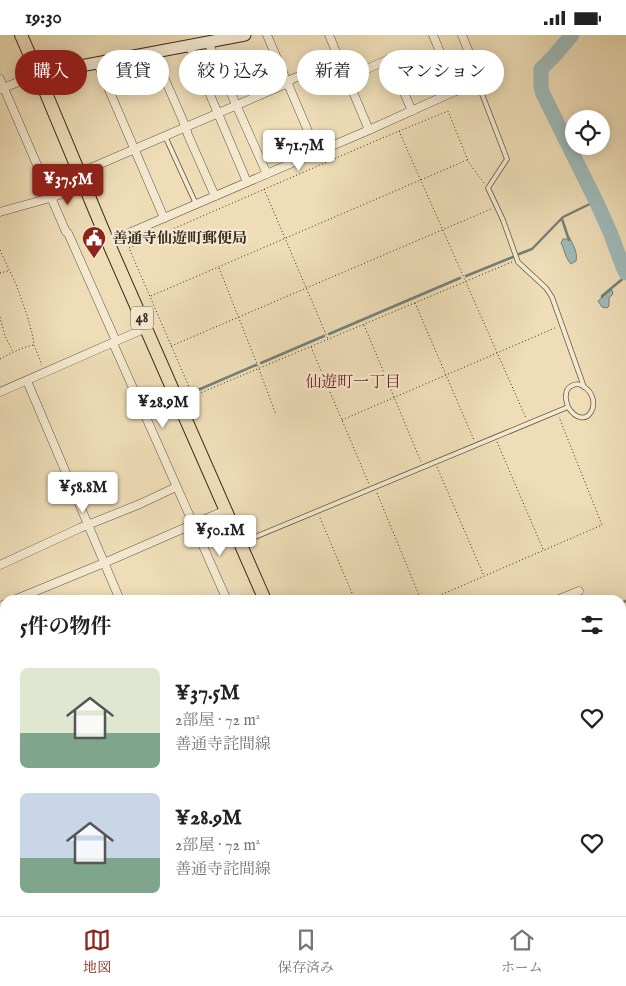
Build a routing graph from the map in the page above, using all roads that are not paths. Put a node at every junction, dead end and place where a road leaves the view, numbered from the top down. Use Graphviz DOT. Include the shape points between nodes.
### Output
graph roads {
  1 [pos="21,35"];
  2 [pos="246,35"];
  3 [pos="267,35"];
  4 [pos="330,35"];
  5 [pos="433,35"];
  6 [pos="462,35"];
  7 [pos="208,42"];
  8 [pos="189,45"];
  9 [pos="28,50"];
  10 [pos="163,50"];
  11 [pos="336,50"];
  12 [pos="439,50"];
  13 [pos="468,50"];
  14 [pos="97,63"];
  15 [pos="87,65"];
  16 [pos="369,68"];
  17 [pos="297,77"];
  18 [pos="0,79"];
  19 [pos="15,83"];
  20 [pos="288,83"];
  21 [pos="2,88"];
  22 [pos="169,90"];
  23 [pos="47,95"];
  24 [pos="111,95"];
  25 [pos="354,95"];
  26 [pos="447,95"];
  27 [pos="482,95"];
  28 [pos="236,105"];
  29 [pos="412,111"];
  30 [pos="217,113"];
  31 [pos="185,127"];
  32 [pos="369,130"];
  33 [pos="165,136"];
  34 [pos="134,149"];
  35 [pos="317,152"];
  36 [pos="79,173"];
  37 [pos="267,174"];
  38 [pos="247,182"];
  39 [pos="84,186"];
  40 [pos="215,196"];
  41 [pos="52,197"];
  42 [pos="196,204"];
  43 [pos="0,212"];
  44 [pos="164,218"];
  45 [pos="108,242"];
  46 [pos="146,328"];
  47 [pos="114,342"];
  48 [pos="27,381"];
  49 [pos="584,387"];
  50 [pos="0,392"];
  51 [pos="568,407"];
  52 [pos="176,487"];
  53 [pos="226,510"];
  54 [pos="194,524"];
  55 [pos="88,525"];
  56 [pos="241,543"];
  57 [pos="104,563"];
  58 [pos="0,565"];
  59 [pos="579,591"];
  60 [pos="26,595"];
  61 [pos="118,595"];
  62 [pos="225,595"];
  63 [pos="264,595"];
  64 [pos="569,595"];
  1 -- 9 [label="main road, 48"];
  2 -- 7 [label="street"];
  3 -- 20 [label="street"];
  4 -- 11 [label="street"];
  5 -- 12 [label="street"];
  6 -- 13 [label="street"];
  7 -- 8 [label="street"];
  7 -- 28 [label="street"];
  8 -- 10 [label="street"];
  8 -- 30 [label="street"];
  14 -- 15 [label="street"];
  16 -- 29 [label="street" via="389,59"];
  17 -- 20 [label="street"];
  18 -- 21 [label="street"];
  19 -- 21 [label="street"];
  20 -- 28 [label="street"];
  20 -- 35 [label="street"];
  21 -- 41 [label="street"];
  22 -- 31 [label="street"];
  23 -- 36 [label="main road, 48"];
  24 -- 34 [label="street"];
  25 -- 32 [label="street"];
  26 -- 29 [label="street"];
  27 -- 49 [label="lane" via="507,159 488,188 518,262 552,297"];
  28 -- 30 [label="street"];
  28 -- 37 [label="street"];
  29 -- 32 [label="street"];
  30 -- 31 [label="street"];
  30 -- 38 [label="street"];
  31 -- 33 [label="street"];
  31 -- 40 [label="street"];
  32 -- 35 [label="street"];
  33 -- 34 [label="street"];
  33 -- 42 [label="lane"];
  34 -- 36 [label="street"];
  34 -- 44 [label="street"];
  35 -- 37 [label="street"];
  36 -- 39 [label="main road, 48"];
  37 -- 38 [label="street"];
  38 -- 40 [label="street"];
  39 -- 41 [label="street"];
  39 -- 45 [label="main road, 48"];
  40 -- 42 [label="street"];
  41 -- 43 [label="street"];
  41 -- 47 [label="street"];
  42 -- 44 [label="street"];
  44 -- 45 [label="street"];
  45 -- 46 [label="main road, 48"];
  46 -- 47 [label="street"];
  46 -- 53 [label="main road, 48"];
  47 -- 48 [label="street"];
  47 -- 52 [label="street"];
  48 -- 50 [label="street"];
  48 -- 55 [label="street"];
  49 -- 51 [label="lane" via="574,385 567,389"];
  49 -- 51 [label="lane" via="594,403 589,416 579,417"];
  51 -- 56 [label="lane"];
  52 -- 54 [label="street"];
  52 -- 55 [label="street"];
  53 -- 54 [label="street"];
  53 -- 56 [label="main road, 48"];
  54 -- 57 [label="street"];
  54 -- 62 [label="street"];
  55 -- 57 [label="street"];
  55 -- 58 [label="street"];
  56 -- 63 [label="main road, 48"];
  57 -- 60 [label="street"];
  57 -- 61 [label="street"];
  59 -- 64 [label="street"];
}
